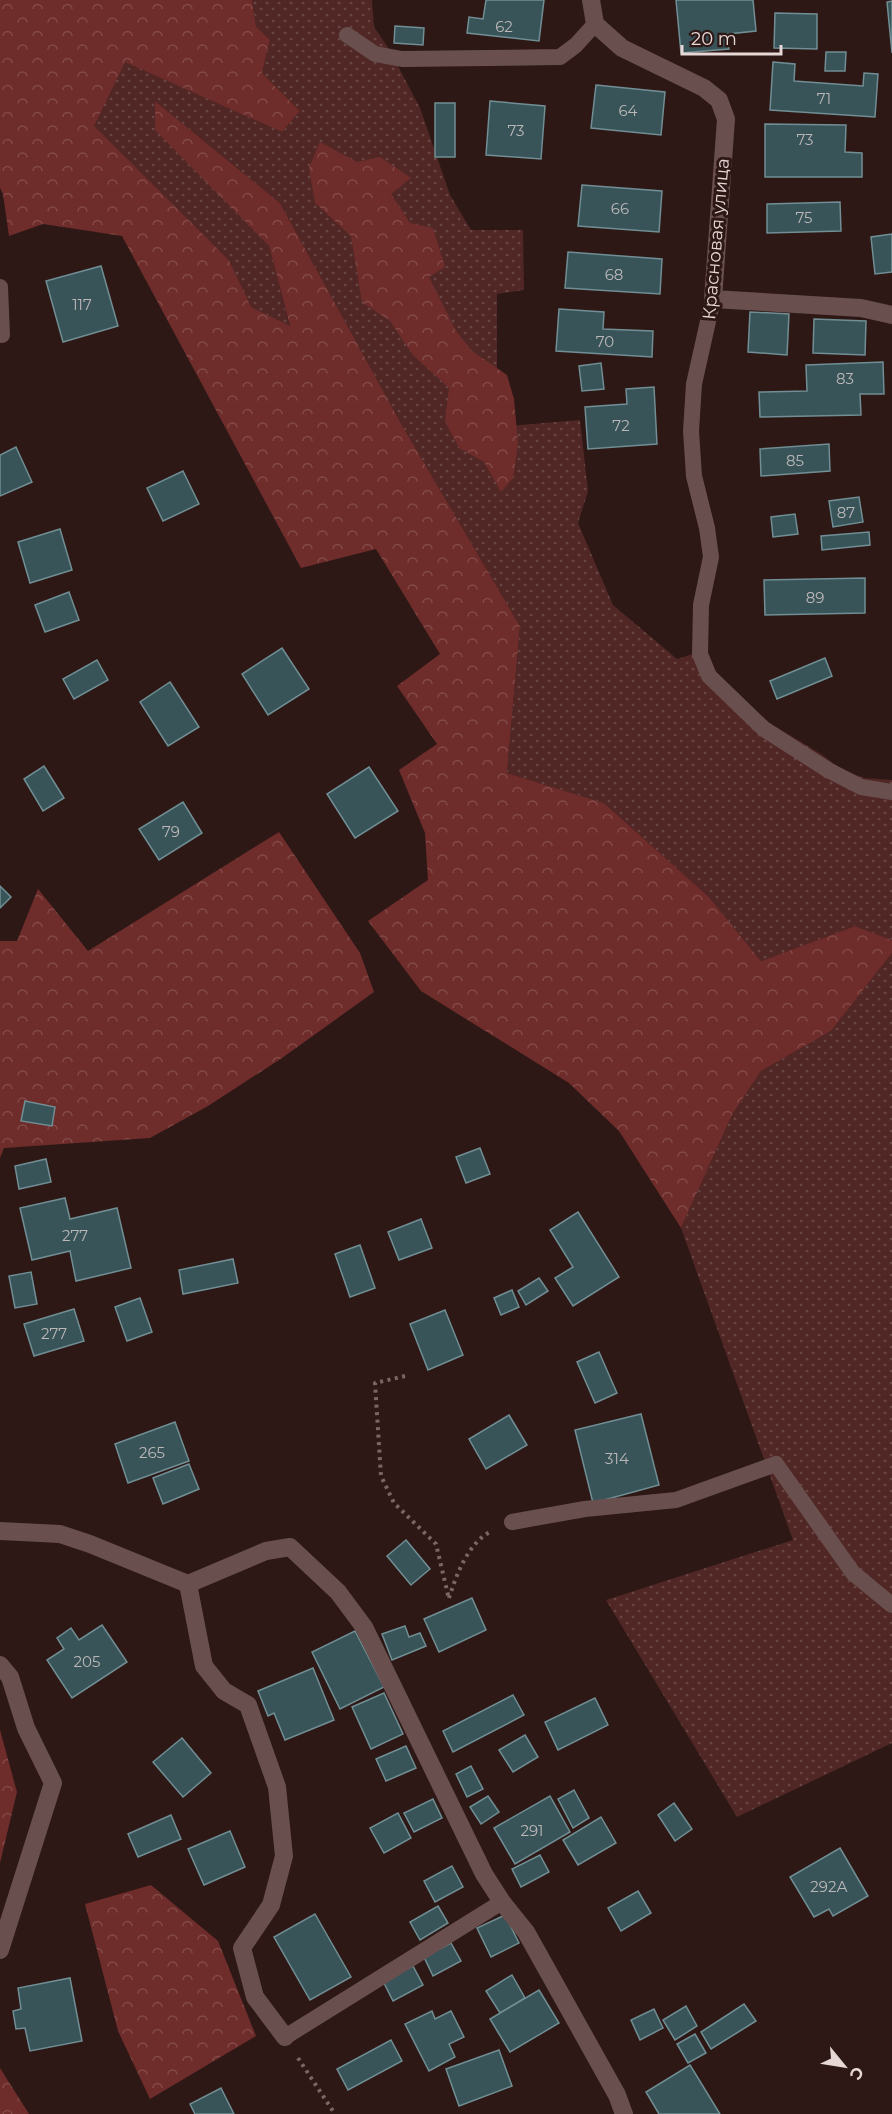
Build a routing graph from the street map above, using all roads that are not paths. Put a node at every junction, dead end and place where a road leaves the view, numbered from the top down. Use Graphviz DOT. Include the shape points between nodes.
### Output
graph roads {
  1 [pos="591,0"];
  2 [pos="595,24"];
  3 [pos="347,35"];
  4 [pos="0,287"];
  5 [pos="713,299"];
  6 [pos="892,315"];
  7 [pos="2,335"];
  8 [pos="892,792"];
  9 [pos="512,1522"];
  10 [pos="0,1531"];
  11 [pos="188,1584"];
  12 [pos="892,1605"];
  13 [pos="0,1665"];
  14 [pos="502,1902"];
  15 [pos="0,1950"];
  16 [pos="285,2037"];
  17 [pos="624,2114"];
  1 -- 2 [label="street"];
  2 -- 3 [label="lane" via="560,57 402,59 375,54"];
  2 -- 5 [label="street, Красновая улица" via="622,48 704,88 719,100 726,119"];
  4 -- 7 [label="lane"];
  5 -- 6 [label="street" via="861,308"];
  5 -- 8 [label="lane, Красновая улица" via="694,384 691,430 694,476 711,557 701,605 700,654 709,676 764,729 861,787"];
  9 -- 12 [label="lane" via="585,1509 676,1500 776,1464 853,1574"];
  10 -- 11 [label="street" via="60,1534"];
  11 -- 14 [label="street" via="266,1551 290,1547 338,1592 364,1627 484,1874"];
  11 -- 16 [label="street" via="204,1666 224,1691 248,1705 277,1787 284,1856 272,1905 242,1948 255,1997"];
  13 -- 15 [label="street" via="10,1677 26,1728 53,1783"];
  14 -- 16 [label="lane"];
  14 -- 17 [label="street" via="526,1932"];
}
